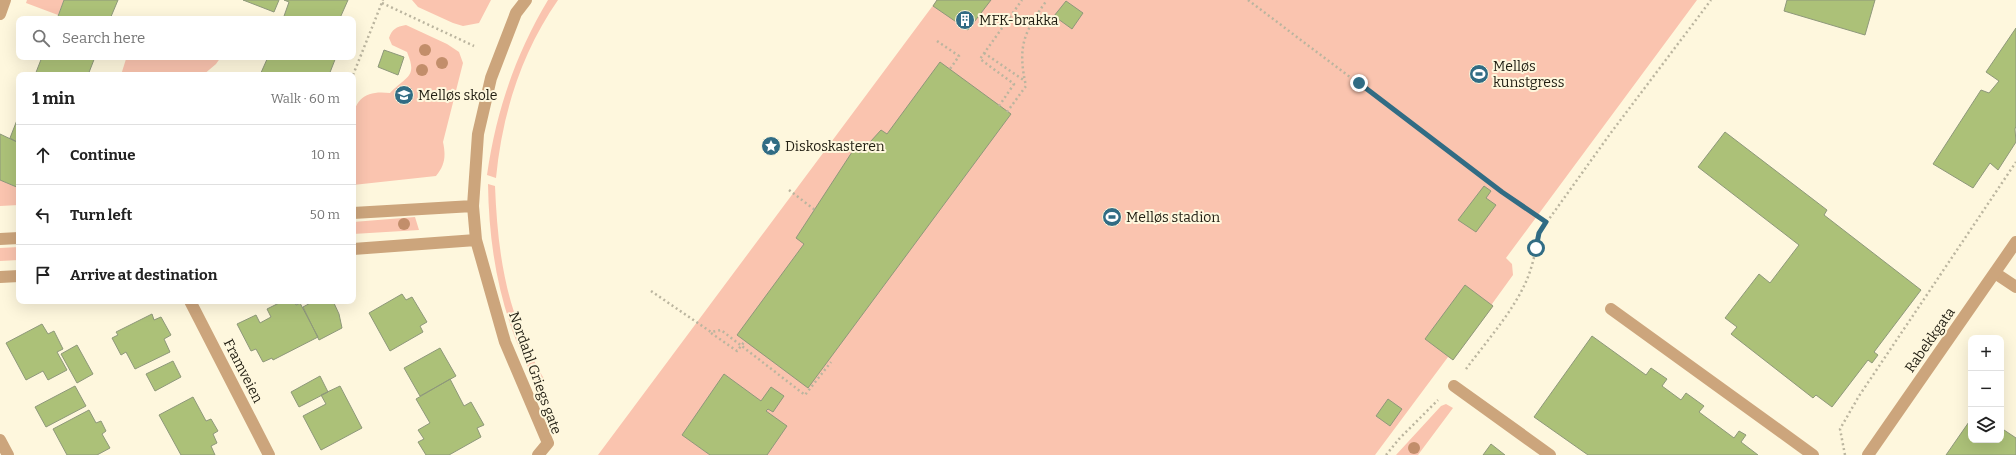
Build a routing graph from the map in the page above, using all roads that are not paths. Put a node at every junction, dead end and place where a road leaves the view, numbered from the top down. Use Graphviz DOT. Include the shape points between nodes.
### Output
graph roads {
  1 [pos="5,0"];
  2 [pos="526,0"];
  3 [pos="0,14"];
  4 [pos="473,206"];
  5 [pos="356,213"];
  6 [pos="16,238"];
  7 [pos="0,239"];
  8 [pos="476,240"];
  9 [pos="2016,242"];
  10 [pos="356,249"];
  11 [pos="1995,273"];
  12 [pos="16,276"];
  13 [pos="0,277"];
  14 [pos="2016,287"];
  15 [pos="192,304"];
  16 [pos="1611,309"];
  17 [pos="1454,386"];
  18 [pos="0,440"];
  19 [pos="8,455"];
  20 [pos="269,455"];
  21 [pos="538,455"];
  22 [pos="1550,455"];
  23 [pos="1813,455"];
  24 [pos="1868,455"];
  1 -- 3 [label="street"];
  2 -- 4 [label="street, Nordahl Griegs gate" via="516,13 491,78 478,134"];
  4 -- 5 [label="street"];
  4 -- 8 [label="street, Nordahl Griegs gate"];
  6 -- 7 [label="street"];
  8 -- 10 [label="street"];
  8 -- 21 [label="street, Nordahl Griegs gate" via="505,342 548,443"];
  9 -- 11 [label="street, Rabekkgata"];
  11 -- 14 [label="street"];
  11 -- 24 [label="street, Rabekkgata"];
  12 -- 13 [label="street"];
  15 -- 20 [label="street, Framveien"];
  16 -- 23 [label="street"];
  17 -- 22 [label="street"];
  18 -- 19 [label="street"];
}
